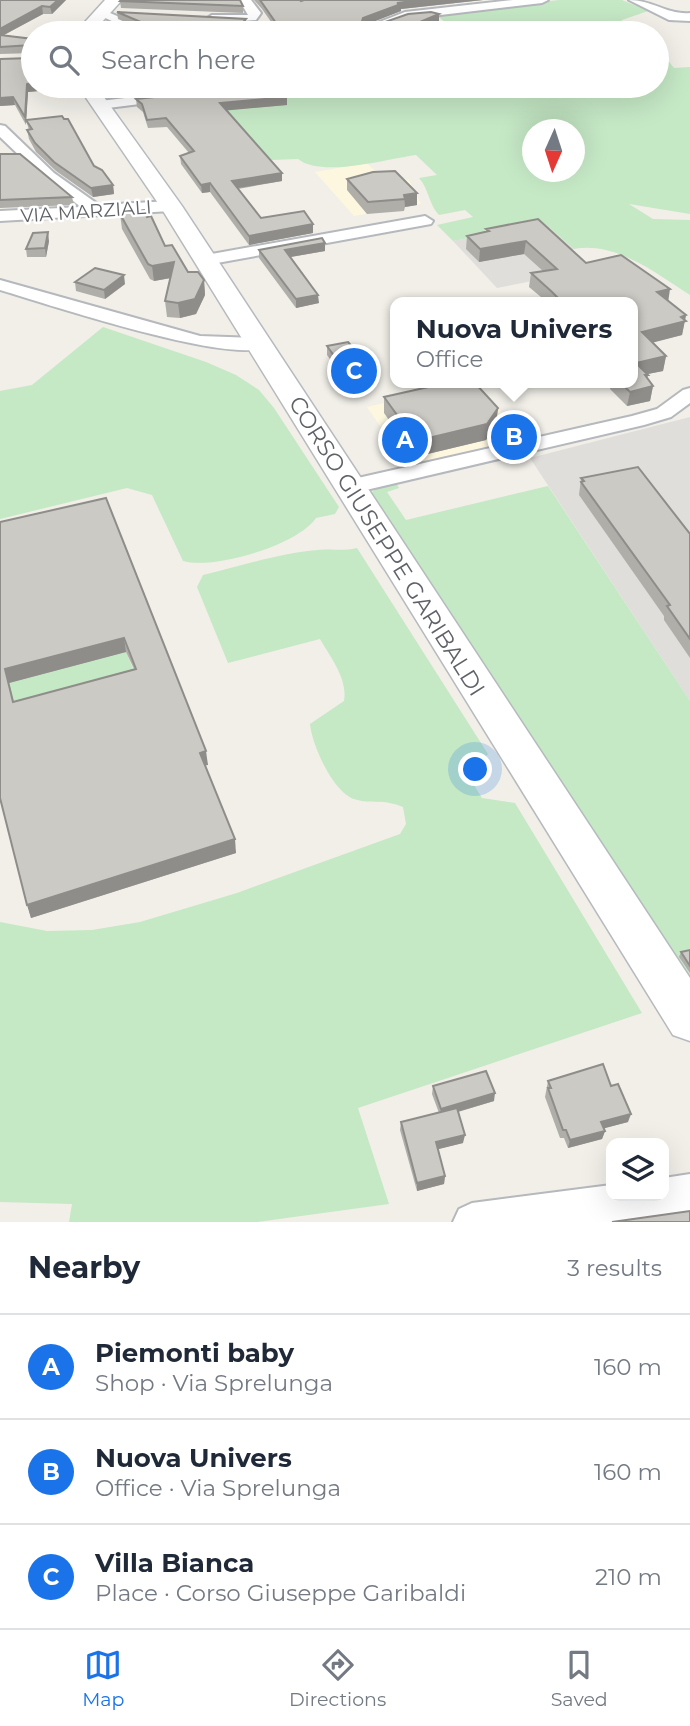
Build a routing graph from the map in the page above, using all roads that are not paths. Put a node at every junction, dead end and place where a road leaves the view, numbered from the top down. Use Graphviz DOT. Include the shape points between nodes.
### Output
graph roads {
  1 [pos="245,0"];
  2 [pos="542,0"];
  3 [pos="635,0"];
  4 [pos="108,6"];
  5 [pos="136,14"];
  6 [pos="195,17"];
  7 [pos="690,17"];
  8 [pos="94,21"];
  9 [pos="129,21"];
  10 [pos="390,21"];
  11 [pos="95,98"];
  12 [pos="165,98"];
  13 [pos="100,105"];
  14 [pos="0,129"];
  15 [pos="171,206"];
  16 [pos="93,208"];
  17 [pos="0,216"];
  18 [pos="425,221"];
  19 [pos="206,260"];
  20 [pos="0,285"];
  21 [pos="259,344"];
  22 [pos="690,394"];
  23 [pos="349,486"];
  24 [pos="688,1011"];
  25 [pos="690,1192"];
  26 [pos="472,1222"];
  1 -- 6 [label="street" via="255,15 250,19"];
  2 -- 10 [label="street"];
  3 -- 7 [label="street" via="673,18"];
  4 -- 5 [label="street"];
  4 -- 8 [label="main road"];
  4 -- 9 [label="street"];
  11 -- 13 [label="main road, CORSO GIUSEPPE GARIBALDI"];
  12 -- 13 [label="street"];
  13 -- 15 [label="main road, CORSO GIUSEPPE GARIBALDI"];
  14 -- 16 [label="street"];
  15 -- 16 [label="street, VIA MARZIALI"];
  15 -- 19 [label="main road, CORSO GIUSEPPE GARIBALDI"];
  16 -- 17 [label="street, VIA MARZIALI"];
  18 -- 19 [label="street"];
  19 -- 21 [label="main road, CORSO GIUSEPPE GARIBALDI"];
  20 -- 21 [label="street" via="198,341"];
  21 -- 23 [label="main road, CORSO GIUSEPPE GARIBALDI"];
  22 -- 23 [label="street" via="664,413 646,418"];
  23 -- 24 [label="main road, CORSO GIUSEPPE GARIBALDI"];
  25 -- 26 [label="street"];
}
